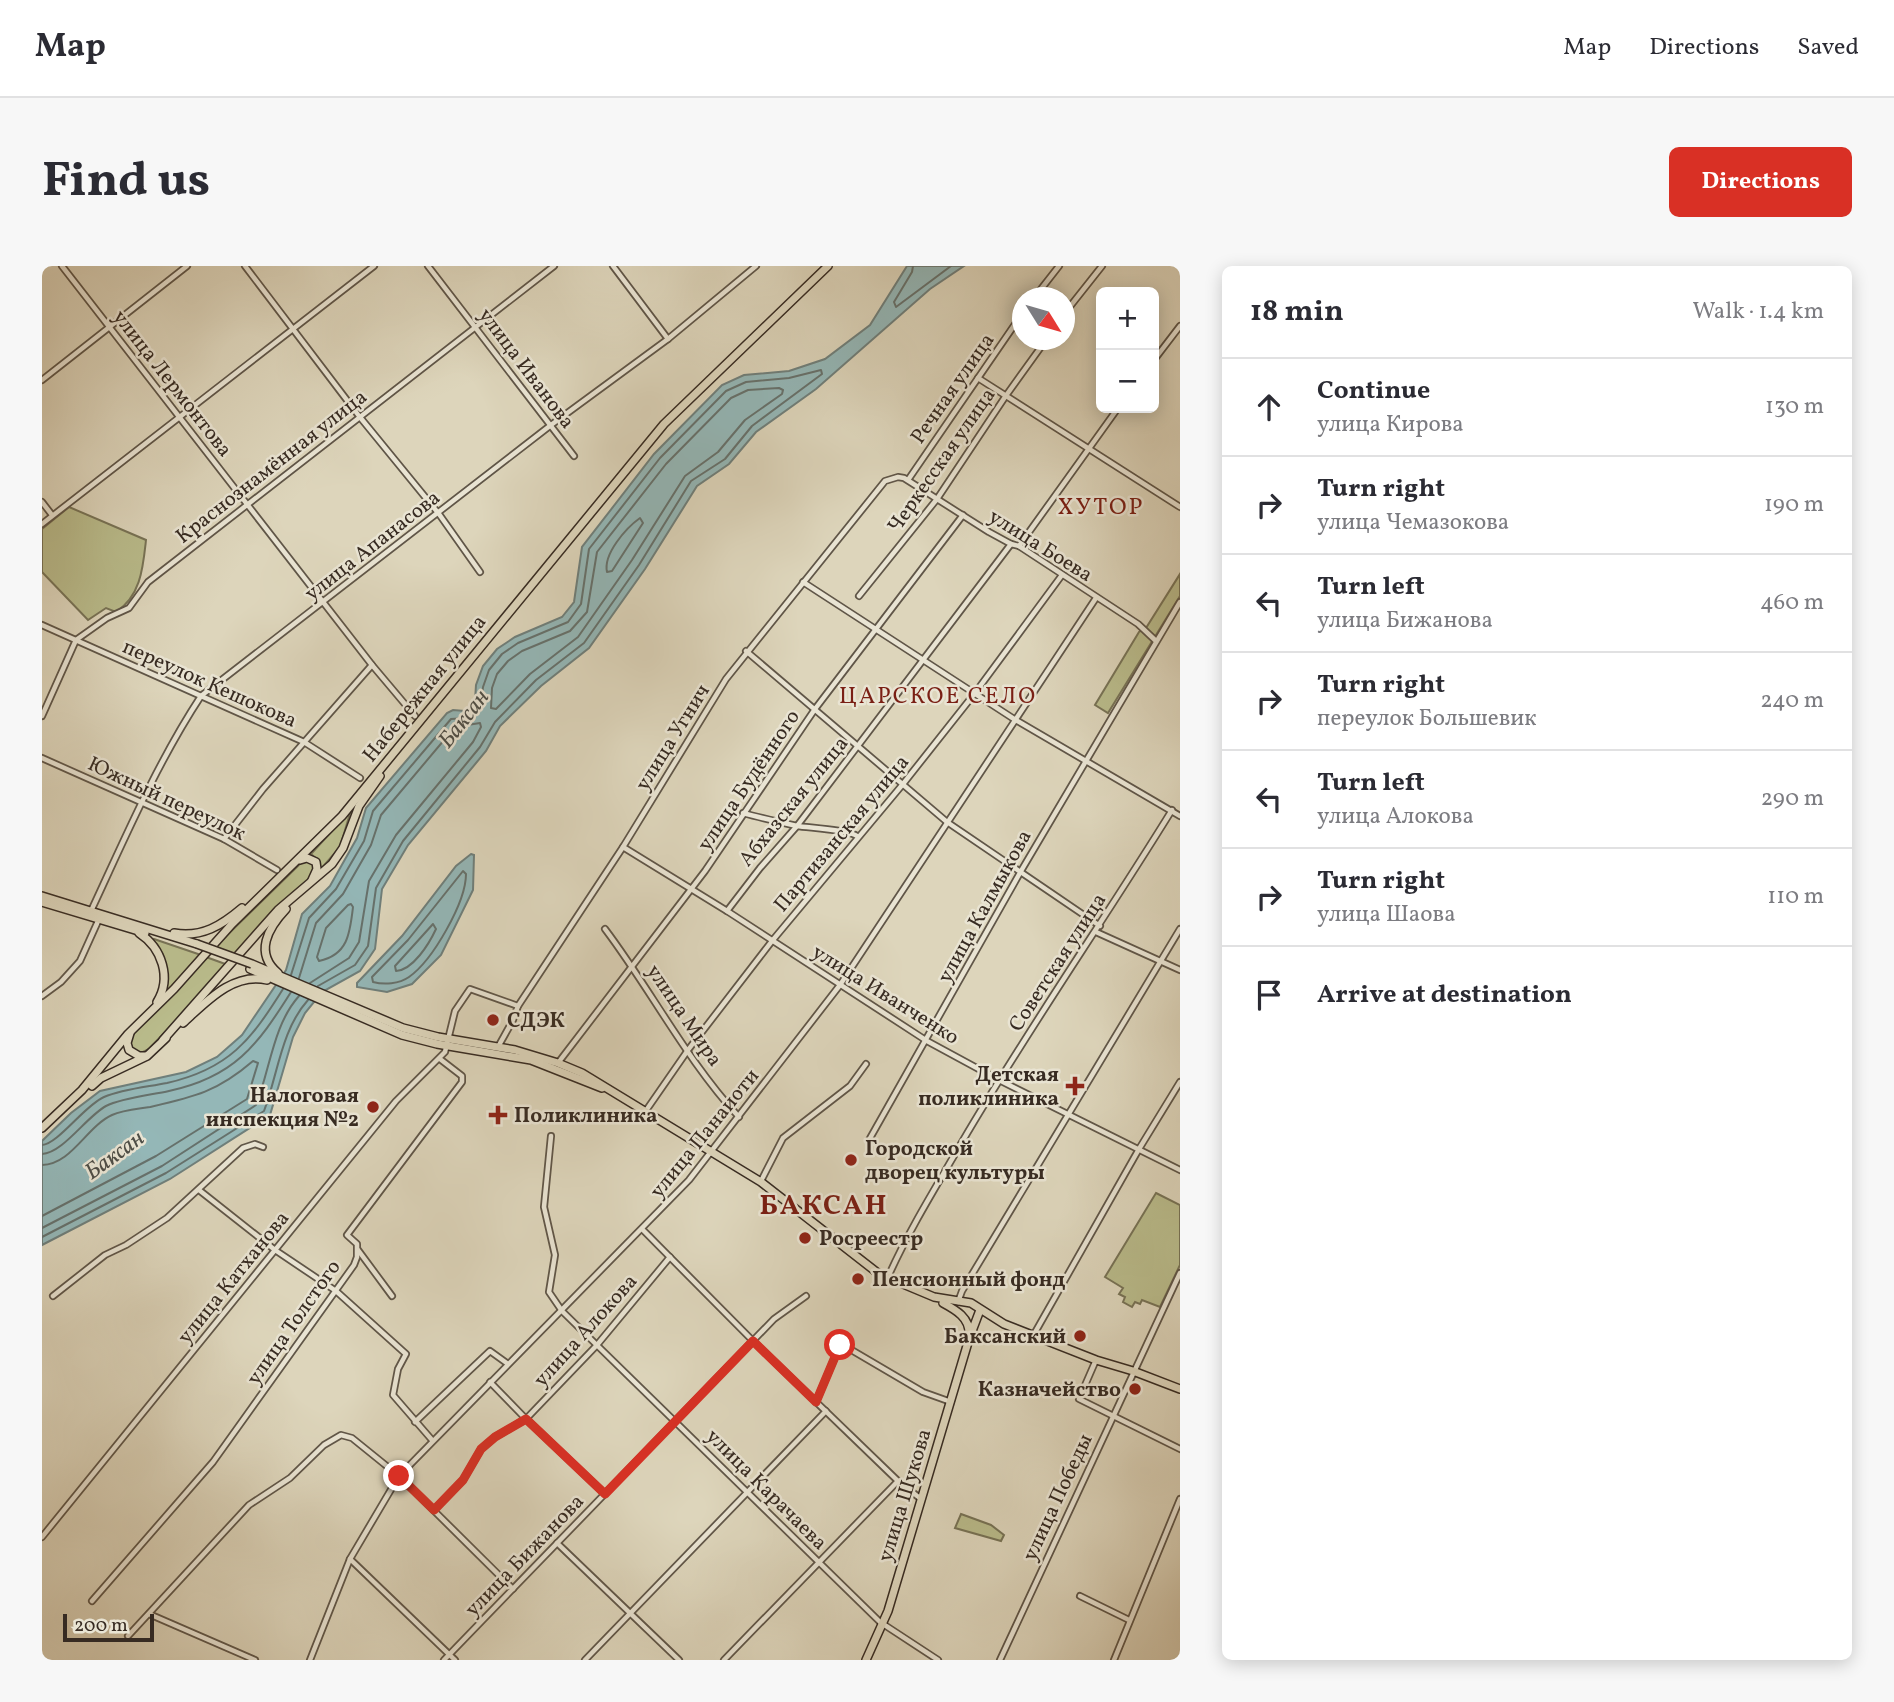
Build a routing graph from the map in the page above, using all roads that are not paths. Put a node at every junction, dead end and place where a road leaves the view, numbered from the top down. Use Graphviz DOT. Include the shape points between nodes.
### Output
graph roads {
  1 [pos="62,266"];
  2 [pos="187,266"];
  3 [pos="245,266"];
  4 [pos="374,266"];
  5 [pos="428,266"];
  6 [pos="554,266"];
  7 [pos="613,266"];
  8 [pos="756,266"];
  9 [pos="828,266"];
  10 [pos="1059,266"];
  11 [pos="1101,266"];
  12 [pos="1043,287"];
  13 [pos="1075,301"];
  14 [pos="476,326"];
  15 [pos="1180,326"];
  16 [pos="110,327"];
  17 [pos="292,328"];
  18 [pos="1012,330"];
  19 [pos="668,339"];
  20 [pos="1039,350"];
  21 [pos="1159,353"];
  22 [pos="978,378"];
  23 [pos="42,380"];
  24 [pos="1005,397"];
  25 [pos="1114,413"];
  26 [pos="359,416"];
  27 [pos="179,417"];
  28 [pos="551,425"];
  29 [pos="1087,448"];
  30 [pos="575,456"];
  31 [pos="908,480"];
  32 [pos="937,499"];
  33 [pos="42,502"];
  34 [pos="247,504"];
  35 [pos="1180,507"];
  36 [pos="439,514"];
  37 [pos="52,515"];
  38 [pos="963,515"];
  39 [pos="42,524"];
  40 [pos="1012,544"];
  41 [pos="1019,546"];
  42 [pos="480,572"];
  43 [pos="1062,575"];
  44 [pos="803,582"];
  45 [pos="859,596"];
  46 [pos="1096,598"];
  47 [pos="325,602"];
  48 [pos="1180,602"];
  49 [pos="42,625"];
  50 [pos="877,629"];
  51 [pos="76,640"];
  52 [pos="1156,641"];
  53 [pos="746,651"];
  54 [pos="925,659"];
  55 [pos="372,665"];
  56 [pos="975,694"];
  57 [pos="201,696"];
  58 [pos="815,709"];
  59 [pos="42,716"];
  60 [pos="415,716"];
  61 [pos="1014,719"];
  62 [pos="406,738"];
  63 [pos="304,742"];
  64 [pos="858,746"];
  65 [pos="42,758"];
  66 [pos="1087,761"];
  67 [pos="360,778"];
  68 [pos="904,783"];
  69 [pos="141,802"];
  70 [pos="1172,810"];
  71 [pos="743,813"];
  72 [pos="1180,816"];
  73 [pos="947,822"];
  74 [pos="797,826"];
  75 [pos="858,836"];
  76 [pos="224,839"];
  77 [pos="623,846"];
  78 [pos="299,860"];
  79 [pos="277,870"];
  80 [pos="1021,872"];
  81 [pos="307,886"];
  82 [pos="692,889"];
  83 [pos="300,892"];
  84 [pos="42,896"];
  85 [pos="260,896"];
  86 [pos="42,902"];
  87 [pos="727,911"];
  88 [pos="90,914"];
  89 [pos="99,919"];
  90 [pos="1100,926"];
  91 [pos="133,929"];
  92 [pos="605,929"];
  93 [pos="1180,929"];
  94 [pos="153,930"];
  95 [pos="1096,932"];
  96 [pos="772,941"];
  97 [pos="196,946"];
  98 [pos="1160,962"];
  99 [pos="634,967"];
  100 [pos="1180,971"];
  101 [pos="280,979"];
  102 [pos="840,985"];
  103 [pos="42,996"];
  104 [pos="517,1006"];
  105 [pos="146,1016"];
  106 [pos="132,1029"];
  107 [pos="163,1040"];
  108 [pos="927,1041"];
  109 [pos="448,1042"];
  110 [pos="498,1047"];
  111 [pos="688,1050"];
  112 [pos="147,1056"];
  113 [pos="440,1059"];
  114 [pos="558,1063"];
  115 [pos="866,1064"];
  116 [pos="999,1080"];
  117 [pos="1180,1082"];
  118 [pos="604,1088"];
  119 [pos="646,1112"];
  120 [pos="1068,1114"];
  121 [pos="738,1117"];
  122 [pos="43,1127"];
  123 [pos="551,1136"];
  124 [pos="869,1140"];
  125 [pos="263,1147"];
  126 [pos="1139,1149"];
  127 [pos="711,1151"];
  128 [pos="1180,1170"];
  129 [pos="761,1182"];
  130 [pos="199,1190"];
  131 [pos="642,1229"];
  132 [pos="275,1250"];
  133 [pos="358,1250"];
  134 [pos="670,1256"];
  135 [pos="1180,1273"];
  136 [pos="888,1278"];
  137 [pos="970,1280"];
  138 [pos="336,1291"];
  139 [pos="54,1296"];
  140 [pos="392,1296"];
  141 [pos="806,1296"];
  142 [pos="934,1297"];
  143 [pos="959,1300"];
  144 [pos="971,1303"];
  145 [pos="562,1311"];
  146 [pos="959,1314"];
  147 [pos="979,1319"];
  148 [pos="1033,1336"];
  149 [pos="969,1339"];
  150 [pos="753,1341"];
  151 [pos="597,1345"];
  152 [pos="1096,1360"];
  153 [pos="508,1364"];
  154 [pos="1133,1371"];
  155 [pos="490,1382"];
  156 [pos="1180,1389"];
  157 [pos="816,1402"];
  158 [pos="951,1402"];
  159 [pos="826,1411"];
  160 [pos="1112,1416"];
  161 [pos="526,1419"];
  162 [pos="415,1422"];
  163 [pos="676,1422"];
  164 [pos="432,1440"];
  165 [pos="1180,1449"];
  166 [pos="399,1476"];
  167 [pos="898,1481"];
  168 [pos="747,1491"];
  169 [pos="605,1494"];
  170 [pos="921,1499"];
  171 [pos="1180,1499"];
  172 [pos="434,1510"];
  173 [pos="42,1537"];
  174 [pos="557,1543"];
  175 [pos="350,1559"];
  176 [pos="818,1562"];
  177 [pos="513,1589"];
  178 [pos="1080,1595"];
  179 [pos="92,1601"];
  180 [pos="631,1614"];
  181 [pos="149,1615"];
  182 [pos="1129,1620"];
  183 [pos="883,1624"];
  184 [pos="128,1636"];
  185 [pos="449,1654"];
  186 [pos="255,1660"];
  187 [pos="310,1660"];
  188 [pos="444,1660"];
  189 [pos="455,1660"];
  190 [pos="585,1660"];
  191 [pos="678,1660"];
  192 [pos="724,1660"];
  193 [pos="866,1660"];
  194 [pos="938,1660"];
  195 [pos="1000,1660"];
  196 [pos="1114,1660"];
  1 -- 16 [label="street, улица Лермонтова"];
  2 -- 16 [label="street"];
  3 -- 17 [label="street"];
  4 -- 17 [label="street"];
  5 -- 14 [label="street, улица Иванова"];
  6 -- 14 [label="street, Краснознамённая улица"];
  7 -- 19 [label="street"];
  8 -- 19 [label="street, улица Апанасова"];
  9 -- 62 [label="main road, Набережная улица" via="664,424"];
  10 -- 12 [label="street"];
  11 -- 13 [label="street"];
  14 -- 26 [label="street, Краснознамённая улица"];
  14 -- 28 [label="street, улица Иванова"];
  15 -- 21 [label="street"];
  16 -- 23 [label="street"];
  16 -- 27 [label="street, улица Лермонтова"];
  17 -- 26 [label="street"];
  17 -- 27 [label="street"];
  18 -- 22 [label="street, Речная улица"];
  19 -- 28 [label="street, улица Апанасова"];
  20 -- 24 [label="street, Черкесская улица"];
  22 -- 24 [label="street"];
  22 -- 31 [label="street, Речная улица"];
  24 -- 29 [label="street"];
  24 -- 32 [label="street, Черкесская улица"];
  25 -- 29 [label="street"];
  26 -- 34 [label="street, Краснознамённая улица"];
  26 -- 36 [label="street"];
  27 -- 34 [label="street, улица Лермонтова"];
  27 -- 37 [label="street"];
  28 -- 30 [label="street, улица Иванова"];
  28 -- 36 [label="street, улица Апанасова"];
  29 -- 35 [label="street"];
  29 -- 41 [label="street"];
  31 -- 32 [label="street, улица Боева"];
  31 -- 44 [label="street, улица Угнич" via="898,477 881,484"];
  32 -- 38 [label="street, улица Боева"];
  32 -- 45 [label="street, Черкесская улица"];
  33 -- 37 [label="street"];
  34 -- 47 [label="street, улица Лермонтова"];
  34 -- 51 [label="street, Краснознамённая улица" via="148,582 129,608"];
  36 -- 42 [label="street"];
  36 -- 47 [label="street, улица Апанасова"];
  37 -- 39 [label="street"];
  38 -- 40 [label="street, улица Боева"];
  38 -- 50 [label="street, улица Будённого"];
  40 -- 41 [label="street, улица Боева"];
  40 -- 54 [label="street, Абхазская улица"];
  41 -- 43 [label="street, улица Боева"];
  43 -- 46 [label="street, улица Боева"];
  43 -- 56 [label="street, Партизанская улица"];
  44 -- 50 [label="street"];
  44 -- 53 [label="street, улица Угнич"];
  46 -- 52 [label="street, улица Боева"];
  46 -- 61 [label="street, улица Панаиоти"];
  47 -- 55 [label="street, улица Лермонтова"];
  47 -- 57 [label="street, улица Апанасова"];
  48 -- 52 [label="street, улица Калмыкова"];
  49 -- 51 [label="street, переулок Кешокова"];
  50 -- 54 [label="street"];
  50 -- 58 [label="street, улица Будённого"];
  51 -- 57 [label="street, переулок Кешокова"];
  51 -- 59 [label="street"];
  52 -- 66 [label="street, улица Калмыкова"];
  53 -- 58 [label="street"];
  53 -- 77 [label="street, улица Угнич"];
  54 -- 56 [label="street"];
  54 -- 64 [label="street, Абхазская улица"];
  55 -- 60 [label="street, улица Лермонтова"];
  55 -- 63 [label="street"];
  56 -- 61 [label="street"];
  56 -- 68 [label="street, Партизанская улица"];
  57 -- 63 [label="street, переулок Кешокова"];
  57 -- 69 [label="street, улица Апанасова"];
  58 -- 64 [label="street"];
  58 -- 71 [label="street, улица Будённого"];
  61 -- 66 [label="street"];
  61 -- 73 [label="street, улица Панаиоти"];
  62 -- 78 [label="main road, Набережная улица"];
  62 -- 81 [label="main road" via="359,806 339,856"];
  63 -- 67 [label="street, переулок Кешокова"];
  63 -- 76 [label="street"];
  64 -- 68 [label="street"];
  64 -- 74 [label="street, Абхазская улица"];
  65 -- 69 [label="street, Южный переулок"];
  66 -- 70 [label="street"];
  66 -- 80 [label="street, улица Калмыкова"];
  68 -- 73 [label="street"];
  68 -- 75 [label="street, Партизанская улица"];
  69 -- 76 [label="street, Южный переулок"];
  69 -- 88 [label="street, улица Апанасова"];
  70 -- 72 [label="street"];
  70 -- 90 [label="street, Советская улица"];
  71 -- 74 [label="street"];
  71 -- 82 [label="street, улица Будённого"];
  73 -- 80 [label="street"];
  73 -- 102 [label="street, улица Панаиоти"];
  74 -- 75 [label="street"];
  74 -- 87 [label="street, Абхазская улица"];
  75 -- 96 [label="street, Партизанская улица"];
  76 -- 79 [label="street, Южный переулок"];
  77 -- 82 [label="street, улица Иванченко"];
  77 -- 104 [label="street, улица Угнич"];
  78 -- 81 [label="main road" via="311,858 317,865"];
  78 -- 85 [label="main road, Набережная улица"];
  80 -- 90 [label="street"];
  80 -- 108 [label="street, улица Калмыкова"];
  81 -- 83 [label="main road"];
  82 -- 87 [label="street, улица Иванченко"];
  82 -- 99 [label="street, улица Будённого"];
  83 -- 101 [label="main road" via="266,937 266,959"];
  83 -- 107 [label="main road" via="271,918"];
  84 -- 88 [label="main road"];
  85 -- 94 [label="main road" via="207,931 184,935"];
  85 -- 105 [label="main road, Набережная улица"];
  86 -- 88 [label="main road"];
  87 -- 96 [label="street, улица Иванченко"];
  88 -- 89 [label="main road"];
  88 -- 94 [label="main road"];
  89 -- 91 [label="main road"];
  89 -- 103 [label="street" via="79,961"];
  90 -- 95 [label="street, Советская улица"];
  91 -- 97 [label="main road"];
  91 -- 105 [label="main road" via="151,943 164,970 162,994"];
  92 -- 99 [label="street, улица Мира"];
  93 -- 98 [label="street"];
  94 -- 97 [label="main road"];
  95 -- 98 [label="street"];
  95 -- 116 [label="street, Советская улица"];
  96 -- 102 [label="street, улица Иванченко"];
  96 -- 111 [label="street, Партизанская улица"];
  97 -- 101 [label="main road, bridge"];
  98 -- 100 [label="street"];
  98 -- 120 [label="street"];
  99 -- 111 [label="street, улица Мира"];
  99 -- 114 [label="street, улица Будённого"];
  101 -- 107 [label="main road" via="235,981"];
  101 -- 109 [label="main road"];
  102 -- 108 [label="street, улица Иванченко"];
  102 -- 121 [label="street, улица Панаиоти"];
  104 -- 109 [label="street, улица Катханова" via="470,989 455,1011"];
  104 -- 110 [label="street, улица Угнич"];
  105 -- 106 [label="main road, Набережная улица"];
  106 -- 112 [label="main road" via="129,1050"];
  106 -- 122 [label="main road, Набережная улица" via="93,1078"];
  107 -- 112 [label="main road"];
  108 -- 116 [label="street, улица Иванченко"];
  108 -- 124 [label="street, улица Калмыкова"];
  109 -- 110 [label="main road"];
  109 -- 113 [label="street, улица Катханова"];
  109 -- 118 [label="main road" via="531,1060"];
  110 -- 114 [label="main road"];
  111 -- 119 [label="street, Партизанская улица"];
  111 -- 121 [label="street, улица Мира"];
  112 -- 122 [label="main road" via="101,1078"];
  113 -- 132 [label="street, улица Катханова" via="396,1101"];
  113 -- 133 [label="street, улица Толстого" via="462,1076 462,1082 347,1235"];
  114 -- 118 [label="main road"];
  115 -- 129 [label="street" via="850,1086 783,1138"];
  116 -- 120 [label="street, улица Иванченко"];
  116 -- 136 [label="street, Советская улица" via="919,1214"];
  117 -- 126 [label="street"];
  118 -- 119 [label="main road"];
  119 -- 127 [label="main road"];
  120 -- 126 [label="street, улица Иванченко"];
  120 -- 137 [label="street"];
  121 -- 127 [label="street, улица Панаиоти"];
  123 -- 145 [label="street, улица Карачаева" via="544,1207 555,1255 549,1292"];
  125 -- 130 [label="street" via="243,1148"];
  126 -- 128 [label="street, улица Иванченко"];
  126 -- 148 [label="street"];
  127 -- 129 [label="main road"];
  127 -- 131 [label="street, улица Панаиоти"];
  129 -- 136 [label="main road"];
  130 -- 132 [label="street"];
  130 -- 139 [label="street" via="167,1218 105,1255"];
  131 -- 134 [label="street"];
  131 -- 145 [label="street, улица Панаиоти"];
  132 -- 138 [label="street"];
  132 -- 173 [label="street, улица Катханова"];
  133 -- 138 [label="street, улица Толстого" via="354,1265"];
  133 -- 140 [label="street"];
  134 -- 150 [label="street"];
  134 -- 151 [label="street, улица Алокова"];
  135 -- 154 [label="street, улица Победы"];
  136 -- 142 [label="main road"];
  137 -- 143 [label="street"];
  137 -- 144 [label="street" via="964,1297"];
  138 -- 162 [label="street" via="406,1354 393,1395"];
  138 -- 179 [label="street, улица Толстого" via="213,1462"];
  141 -- 150 [label="street, улица Бижанова"];
  142 -- 143 [label="main road"];
  142 -- 146 [label="main road"];
  143 -- 144 [label="main road"];
  143 -- 146 [label="main road"];
  144 -- 147 [label="main road"];
  145 -- 151 [label="street, улица Карачаева"];
  145 -- 153 [label="street, улица Панаиоти"];
  146 -- 147 [label="main road"];
  146 -- 149 [label="main road" via="969,1324"];
  147 -- 148 [label="main road"];
  147 -- 149 [label="main road, улица Шукова"];
  148 -- 152 [label="main road"];
  149 -- 158 [label="main road, улица Шукова"];
  150 -- 157 [label="street"];
  150 -- 163 [label="street, улица Бижанова"];
  151 -- 161 [label="street, улица Алокова"];
  151 -- 163 [label="street, улица Карачаева"];
  152 -- 154 [label="main road"];
  152 -- 160 [label="street" via="1079,1399"];
  153 -- 155 [label="street, улица Панаиоти"];
  153 -- 162 [label="street" via="490,1351"];
  154 -- 156 [label="main road"];
  154 -- 160 [label="street, улица Победы"];
  155 -- 161 [label="street"];
  155 -- 164 [label="street, улица Панаиоти"];
  157 -- 158 [label="street" via="840,1345 923,1392"];
  157 -- 159 [label="street"];
  158 -- 170 [label="main road, улица Шукова"];
  159 -- 167 [label="street"];
  159 -- 168 [label="street"];
  160 -- 165 [label="street"];
  160 -- 195 [label="street, улица Победы"];
  161 -- 169 [label="street"];
  161 -- 172 [label="street, улица Алокова" via="481,1449 463,1480"];
  162 -- 164 [label="street"];
  163 -- 168 [label="street, улица Карачаева"];
  163 -- 169 [label="street, улица Бижанова"];
  164 -- 166 [label="street, улица Панаиоти"];
  166 -- 172 [label="street"];
  166 -- 175 [label="street, улица Панаиоти"];
  166 -- 181 [label="street" via="352,1438 341,1435 249,1505"];
  167 -- 170 [label="street"];
  167 -- 176 [label="street"];
  168 -- 176 [label="street, улица Карачаева"];
  168 -- 180 [label="street"];
  169 -- 174 [label="street, улица Бижанова"];
  170 -- 183 [label="main road, улица Шукова"];
  171 -- 182 [label="street"];
  172 -- 177 [label="street"];
  174 -- 177 [label="street, улица Бижанова"];
  174 -- 180 [label="street"];
  175 -- 185 [label="street"];
  175 -- 187 [label="street, улица Панаиоти"];
  176 -- 183 [label="street, улица Карачаева"];
  176 -- 192 [label="street"];
  177 -- 185 [label="street, улица Бижанова"];
  178 -- 182 [label="street"];
  180 -- 190 [label="street"];
  180 -- 191 [label="street"];
  181 -- 184 [label="street"];
  181 -- 186 [label="street"];
  182 -- 196 [label="street"];
  183 -- 193 [label="main road, улица Шукова"];
  183 -- 194 [label="street, улица Карачаева"];
  185 -- 188 [label="street, улица Бижанова"];
  185 -- 189 [label="street"];
}
